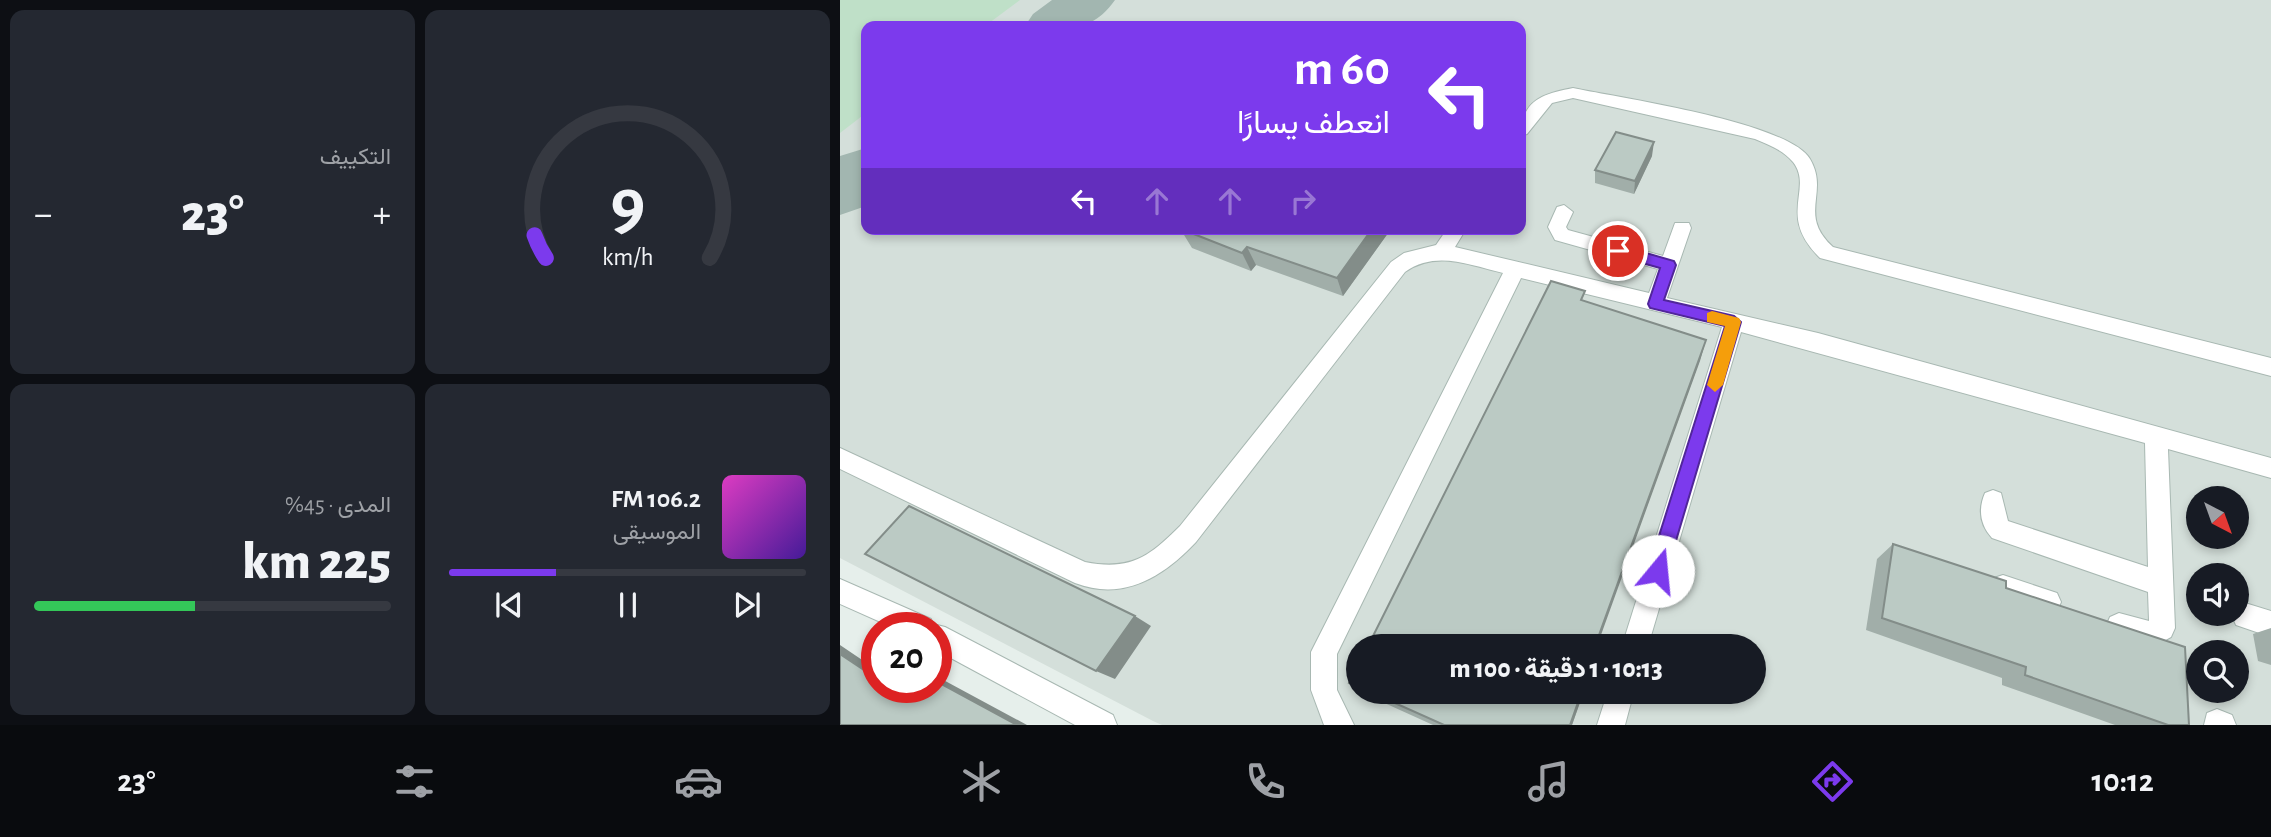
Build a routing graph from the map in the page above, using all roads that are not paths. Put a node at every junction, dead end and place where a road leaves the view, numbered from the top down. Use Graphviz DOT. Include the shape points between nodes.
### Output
graph roads {
  1 [pos="1526,124"];
  2 [pos="1564,212"];
  3 [pos="1682,228"];
  4 [pos="1453,235"];
  5 [pos="1442,251"];
  6 [pos="1669,265"];
  7 [pos="1515,269"];
  8 [pos="1655,304"];
  9 [pos="1734,322"];
  10 [pos="2271,368"];
  11 [pos="2156,436"];
  12 [pos="840,458"];
  13 [pos="2271,468"];
  14 [pos="1993,500"];
  15 [pos="2161,584"];
  16 [pos="2003,587"];
  17 [pos="840,591"];
  18 [pos="2067,608"];
  19 [pos="887,612"];
  20 [pos="2092,617"];
  21 [pos="2249,617"];
  22 [pos="2271,624"];
  23 [pos="1639,634"];
  24 [pos="952,645"];
  25 [pos="1617,704"];
  26 [pos="1103,725"];
  27 [pos="1340,725"];
  28 [pos="1611,725"];
  1 -- 10 [label="street" via="1546,99 1573,93 1760,134 1787,146 1805,165 1809,180 1806,234 1827,253"];
  2 -- 6 [label="street" via="1557,227 1562,235"];
  3 -- 6 [label="street"];
  4 -- 5 [label="street"];
  5 -- 7 [label="street"];
  5 -- 12 [label="street" via="1398,267 1188,534 1151,568 1127,577 1104,580 1084,575"];
  6 -- 8 [label="street"];
  7 -- 8 [label="street"];
  7 -- 27 [label="street" via="1324,652 1321,681 1328,709"];
  8 -- 9 [label="street"];
  9 -- 11 [label="street"];
  9 -- 23 [label="street"];
  11 -- 13 [label="street"];
  11 -- 15 [label="street"];
  14 -- 15 [label="street" via="1993,522 2000,530"];
  15 -- 20 [label="street" via="2163,622 2158,633 2143,634"];
  16 -- 18 [label="street"];
  17 -- 19 [label="street"];
  21 -- 22 [label="street"];
  24 -- 26 [label="street"];
  25 -- 28 [label="street"];
}
